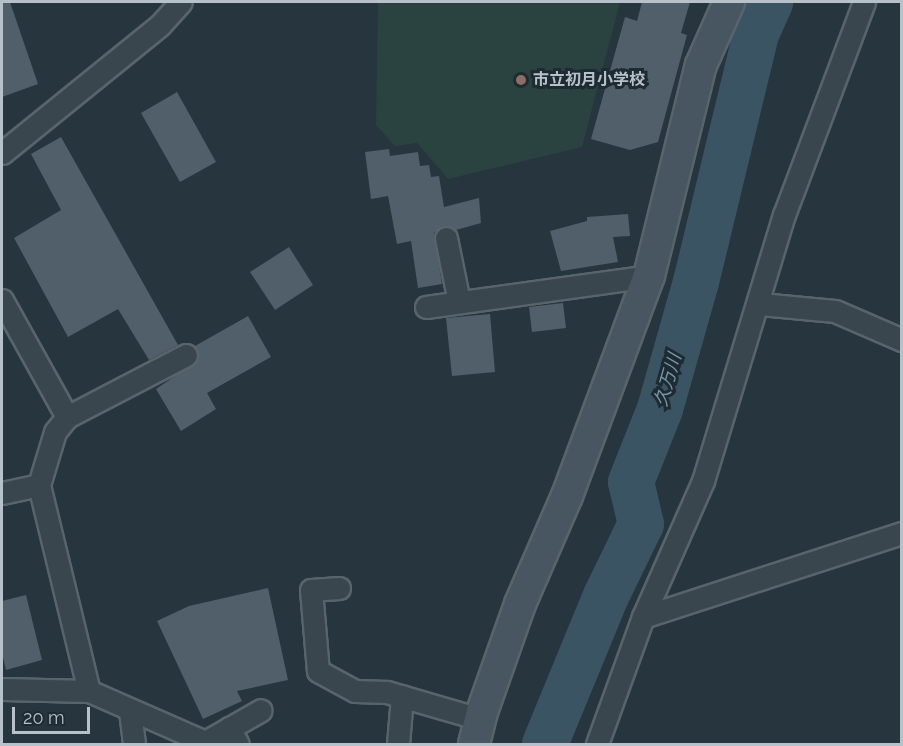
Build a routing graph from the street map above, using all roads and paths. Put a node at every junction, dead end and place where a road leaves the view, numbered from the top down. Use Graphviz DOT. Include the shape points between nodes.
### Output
graph roads {
  1 [pos="181,2"];
  2 [pos="729,2"];
  3 [pos="864,2"];
  4 [pos="2,153"];
  5 [pos="446,238"];
  6 [pos="649,276"];
  7 [pos="2,300"];
  8 [pos="459,302"];
  9 [pos="760,304"];
  10 [pos="426,307"];
  11 [pos="902,340"];
  12 [pos="186,355"];
  13 [pos="67,417"];
  14 [pos="39,485"];
  15 [pos="2,493"];
  16 [pos="902,533"];
  17 [pos="339,588"];
  18 [pos="643,617"];
  19 [pos="2,689"];
  20 [pos="88,691"];
  21 [pos="402,696"];
  22 [pos="261,710"];
  23 [pos="130,711"];
  24 [pos="477,732"];
  25 [pos="234,736"];
  26 [pos="134,744"];
  27 [pos="398,744"];
  28 [pos="597,744"];
  1 -- 4 [label="street" via="153,31"];
  2 -- 6 [label="street" via="700,65"];
  3 -- 9 [label="street" via="784,215"];
  5 -- 8 [label="street"];
  6 -- 8 [label="street"];
  6 -- 24 [label="street" via="567,496 520,604"];
  7 -- 13 [label="street"];
  8 -- 10 [label="street"];
  9 -- 11 [label="street" via="835,310"];
  9 -- 18 [label="street" via="703,481"];
  12 -- 13 [label="street"];
  13 -- 14 [label="street" via="55,432"];
  14 -- 15 [label="street"];
  14 -- 20 [label="street"];
  16 -- 18 [label="street"];
  17 -- 21 [label="street" via="311,590 318,671 355,691"];
  18 -- 28 [label="street"];
  19 -- 20 [label="street"];
  20 -- 23 [label="street"];
  21 -- 24 [label="street"];
  21 -- 27 [label="street"];
  22 -- 25 [label="street"];
  23 -- 25 [label="street" via="205,742"];
  23 -- 26 [label="street"];
}
